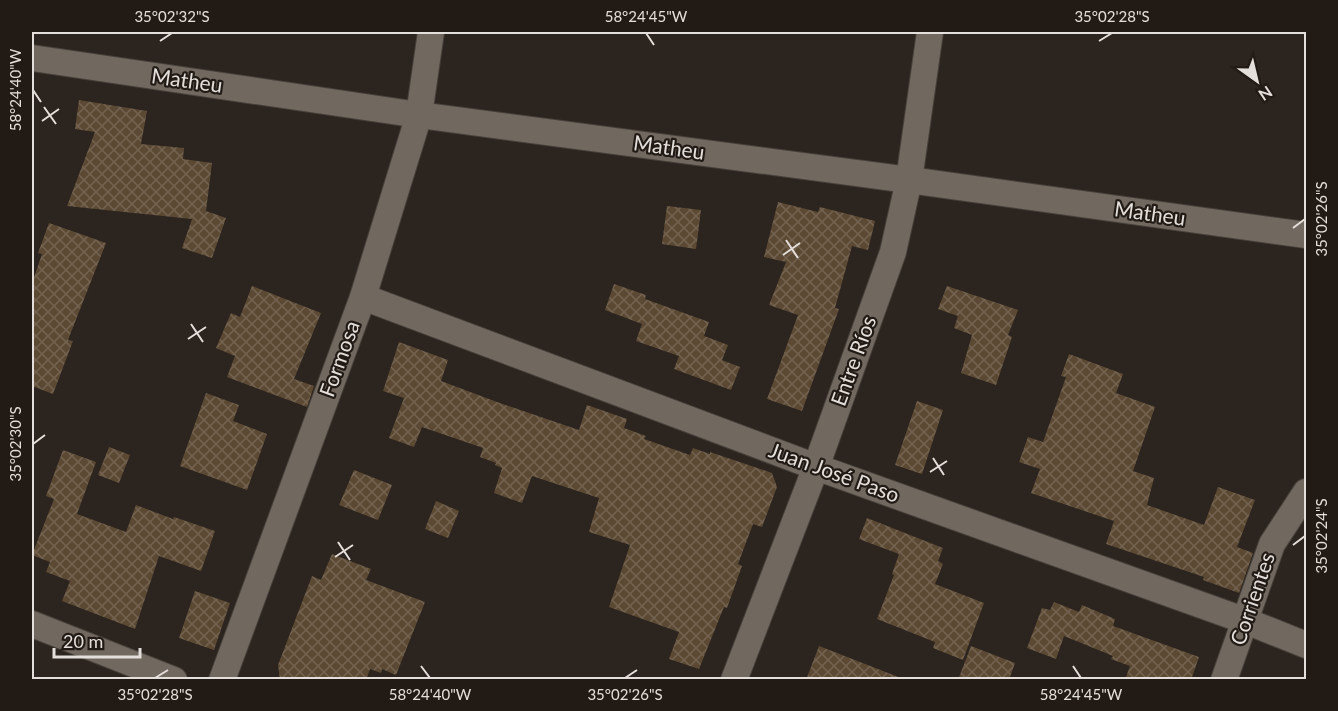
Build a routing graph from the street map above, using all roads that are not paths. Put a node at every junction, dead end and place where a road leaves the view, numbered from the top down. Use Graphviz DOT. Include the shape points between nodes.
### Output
graph roads {
  1 [pos="431,32"];
  2 [pos="930,32"];
  3 [pos="32,58"];
  4 [pos="419,115"];
  5 [pos="909,180"];
  6 [pos="1306,236"];
  7 [pos="363,297"];
  8 [pos="816,467"];
  9 [pos="1306,492"];
  10 [pos="1246,621"];
  11 [pos="32,624"];
  12 [pos="1306,645"];
  13 [pos="174,680"];
  14 [pos="222,680"];
  15 [pos="734,680"];
  16 [pos="1224,680"];
  1 -- 4 [label="street, Formosa"];
  2 -- 5 [label="street, Entre Ríos"];
  3 -- 4 [label="street, Matheu"];
  4 -- 5 [label="street, Matheu"];
  4 -- 7 [label="street, Formosa"];
  5 -- 6 [label="street, Matheu"];
  5 -- 8 [label="street, Entre Ríos" via="893,252"];
  7 -- 8 [label="street, Juan José Paso"];
  7 -- 14 [label="street, Formosa"];
  8 -- 10 [label="street, Juan José Paso"];
  8 -- 15 [label="street, Entre Ríos"];
  9 -- 10 [label="street, Corrientes" via="1272,544"];
  10 -- 12 [label="street, Juan José Paso"];
  10 -- 16 [label="street, Corrientes"];
  11 -- 13 [label="street"];
}
